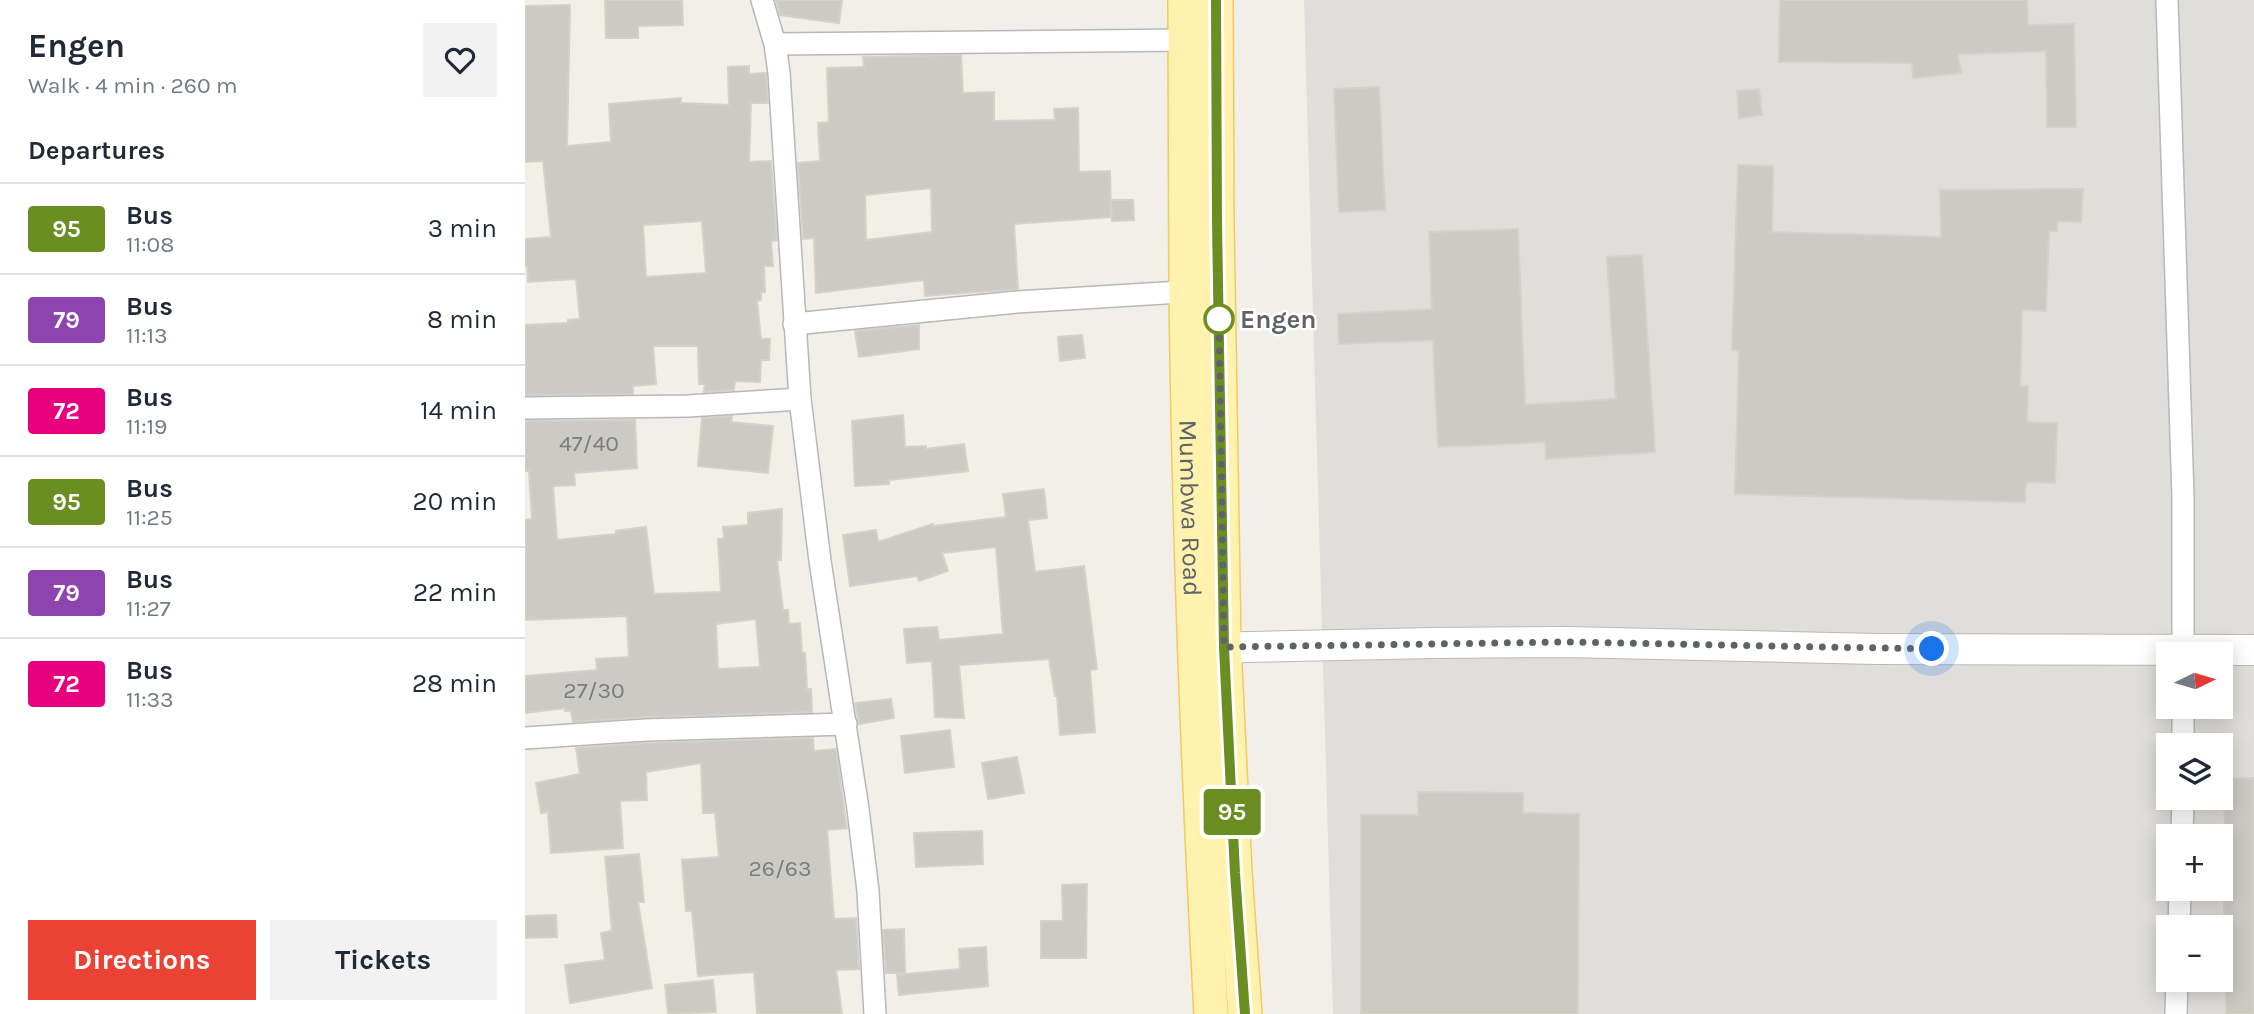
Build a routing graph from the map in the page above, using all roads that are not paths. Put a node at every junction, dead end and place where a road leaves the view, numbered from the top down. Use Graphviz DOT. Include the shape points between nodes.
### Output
graph roads {
  1 [pos="762,0"];
  2 [pos="1185,0"];
  3 [pos="1216,0"];
  4 [pos="2167,0"];
  5 [pos="1185,40"];
  6 [pos="775,44"];
  7 [pos="1219,290"];
  8 [pos="1186,291"];
  9 [pos="794,324"];
  10 [pos="800,399"];
  11 [pos="525,408"];
  12 [pos="2183,642"];
  13 [pos="1209,648"];
  14 [pos="2254,650"];
  15 [pos="2233,651"];
  16 [pos="2156,652"];
  17 [pos="846,724"];
  18 [pos="525,738"];
  19 [pos="2177,992"];
  20 [pos="876,1014"];
  21 [pos="1212,1014"];
  22 [pos="1245,1014"];
  23 [pos="2176,1014"];
  1 -- 6 [label="street"];
  2 -- 5 [label="main road, Mumbwa Road"];
  3 -- 7 [label="main road, Mumbwa Road"];
  4 -- 12 [label="street" via="2183,497"];
  5 -- 6 [label="street"];
  5 -- 8 [label="main road, Mumbwa Road"];
  6 -- 9 [label="street"];
  7 -- 8 [label="street"];
  7 -- 13 [label="main road, Mumbwa Road"];
  8 -- 9 [label="street"];
  8 -- 13 [label="main road, Mumbwa Road"];
  9 -- 10 [label="street"];
  10 -- 11 [label="street"];
  10 -- 17 [label="street"];
  13 -- 16 [label="street" via="1566,642"];
  13 -- 21 [label="main road, Mumbwa Road"];
  13 -- 22 [label="main road, Mumbwa Road" via="1235,873"];
  14 -- 15 [label="street"];
  17 -- 18 [label="street"];
  17 -- 20 [label="street" via="868,891"];
  19 -- 23 [label="street"];
}
